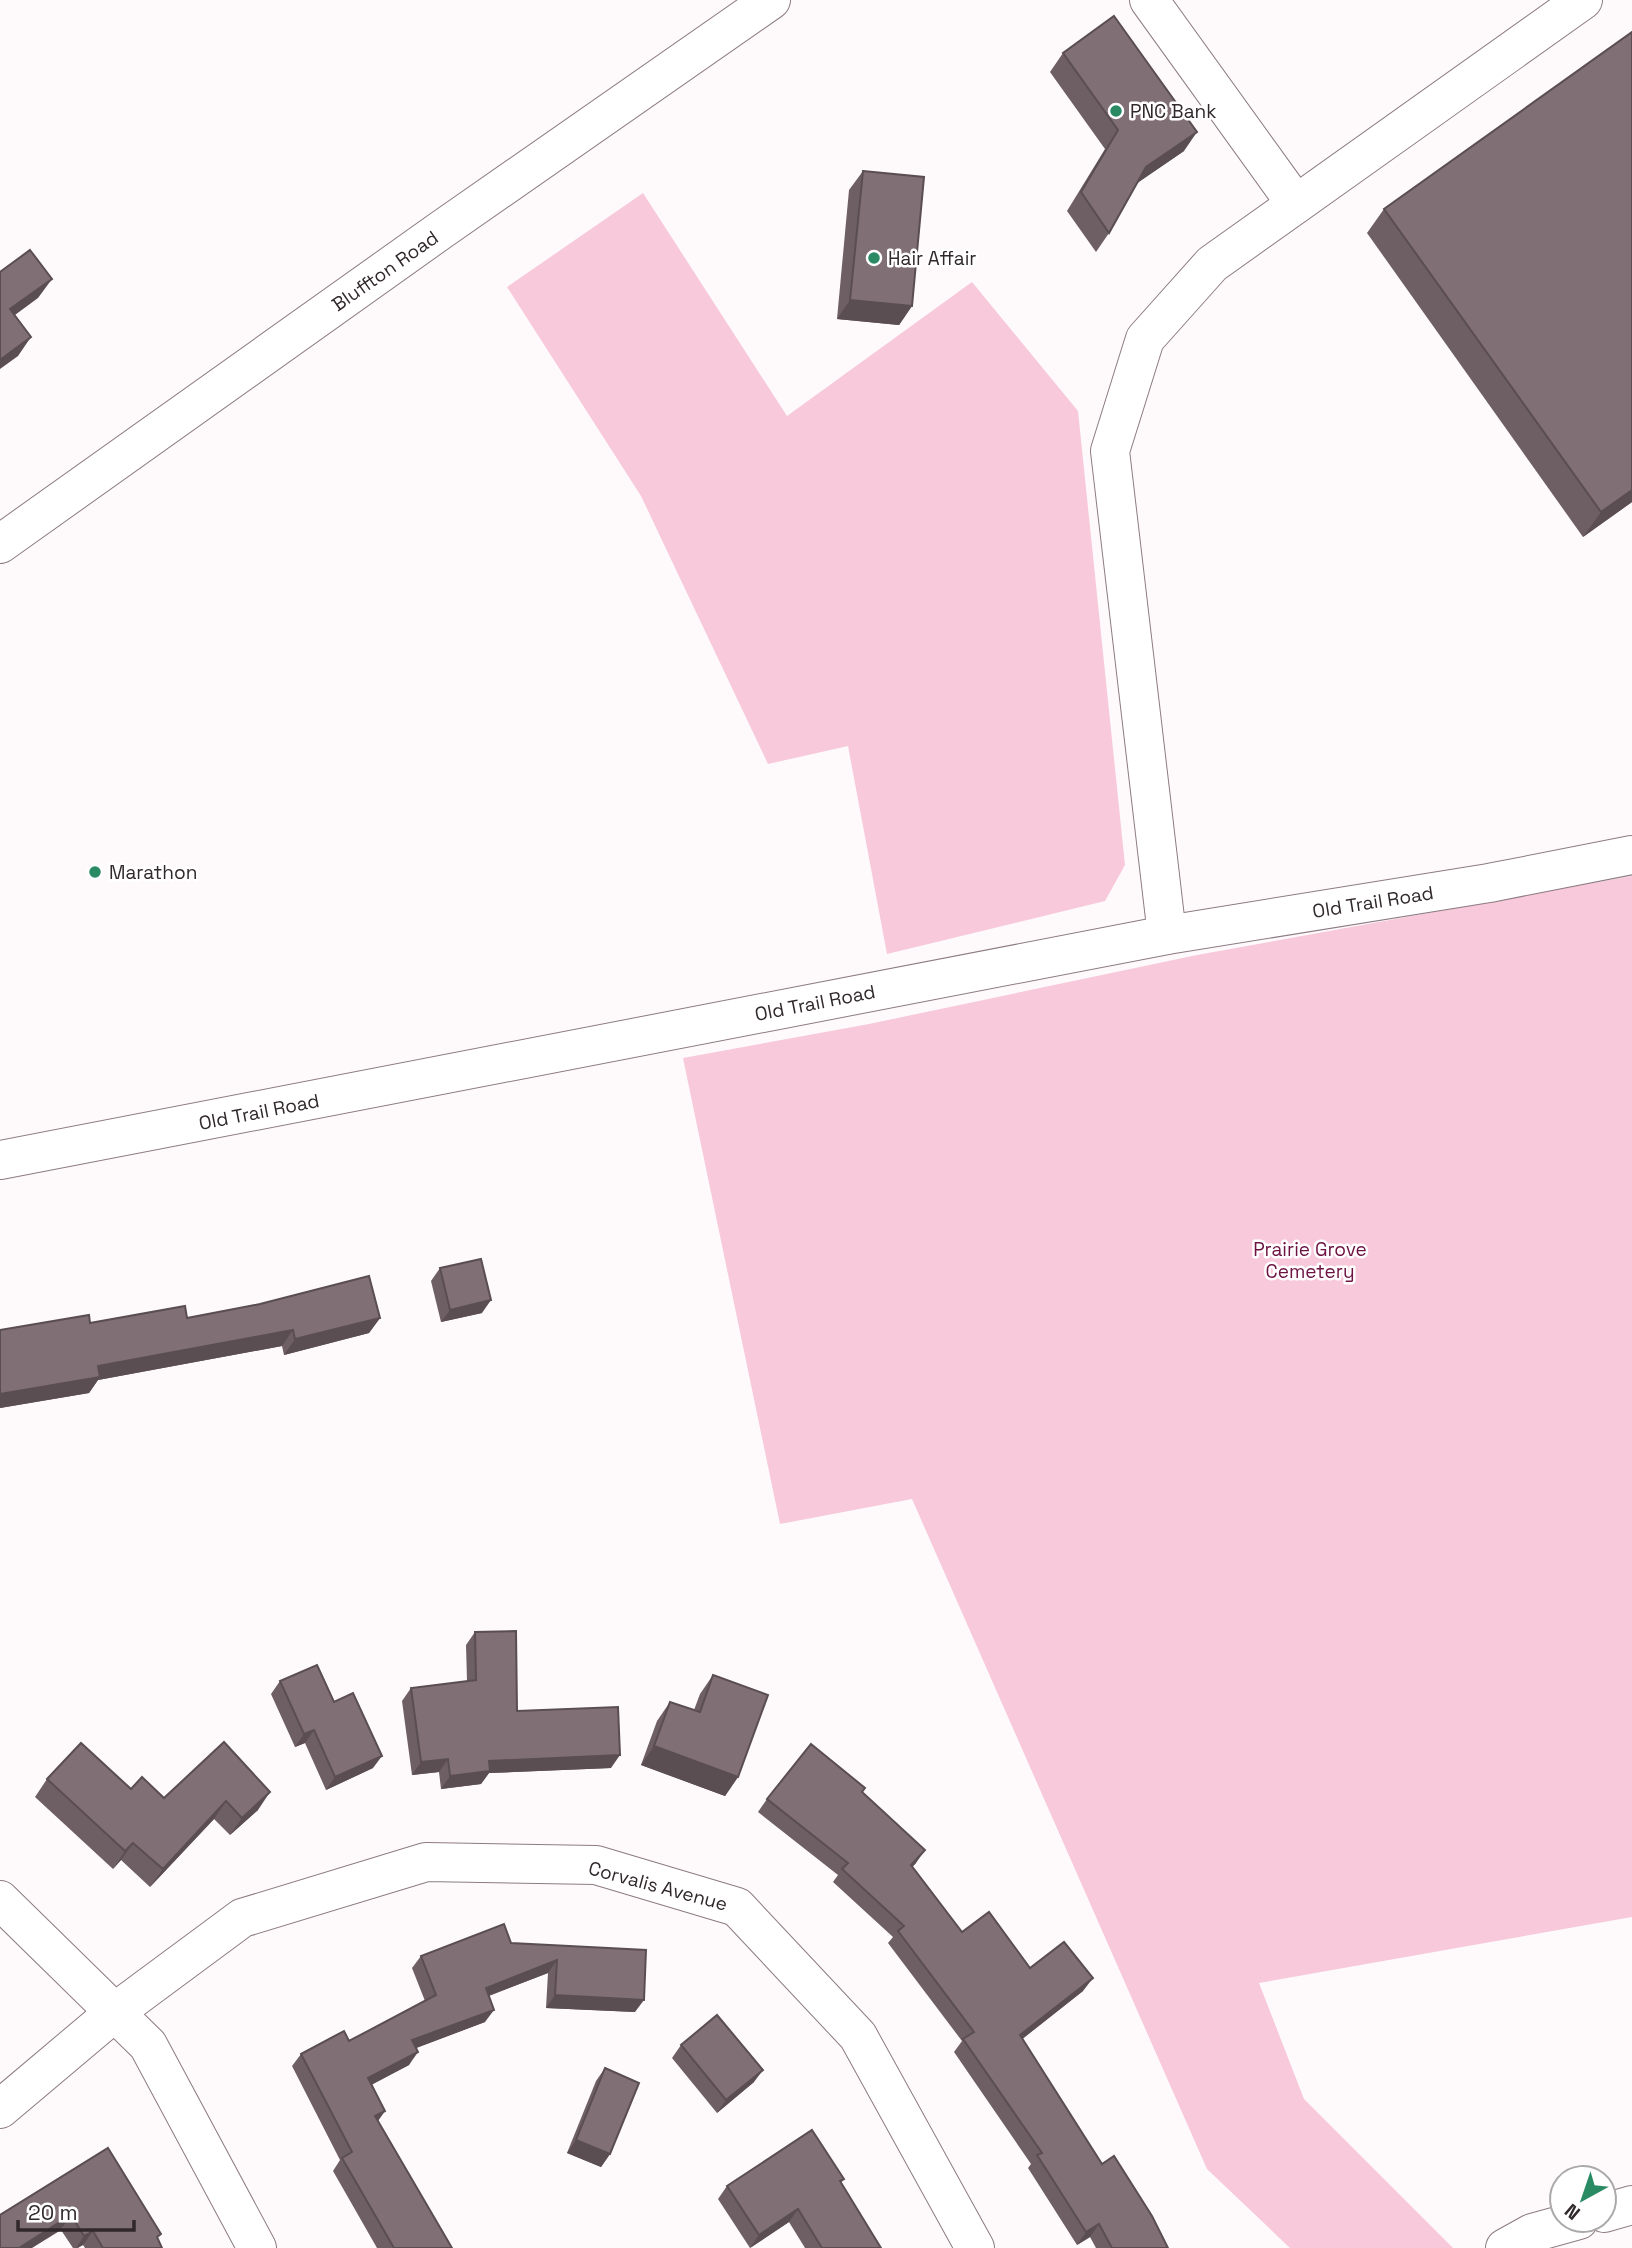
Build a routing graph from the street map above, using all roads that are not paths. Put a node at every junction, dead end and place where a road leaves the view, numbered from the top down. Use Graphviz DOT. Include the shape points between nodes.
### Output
graph roads {
  1 [pos="771,0"];
  2 [pos="1149,0"];
  3 [pos="1583,0"];
  4 [pos="1296,204"];
  5 [pos="0,544"];
  6 [pos="1632,855"];
  7 [pos="1167,935"];
  8 [pos="0,1160"];
  9 [pos="0,1900"];
  10 [pos="115,2012"];
  11 [pos="0,2109"];
  12 [pos="1548,2228"];
  13 [pos="257,2248"];
  14 [pos="975,2248"];
  15 [pos="1505,2248"];
  1 -- 5 [label="street, Bluffton Road"];
  2 -- 4 [label="street"];
  3 -- 4 [label="street"];
  4 -- 7 [label="street" via="1212,264 1145,339 1110,451"];
  6 -- 7 [label="street, Old Trail Road"];
  7 -- 8 [label="street, Old Trail Road"];
  9 -- 10 [label="street"];
  10 -- 11 [label="street, Corvalis Avenue"];
  10 -- 13 [label="street" via="148,2045"];
  10 -- 14 [label="street, Corvalis Avenue" via="242,1918 426,1862 596,1864 737,1907 858,2036"];
  12 -- 15 [label="street"];
}
